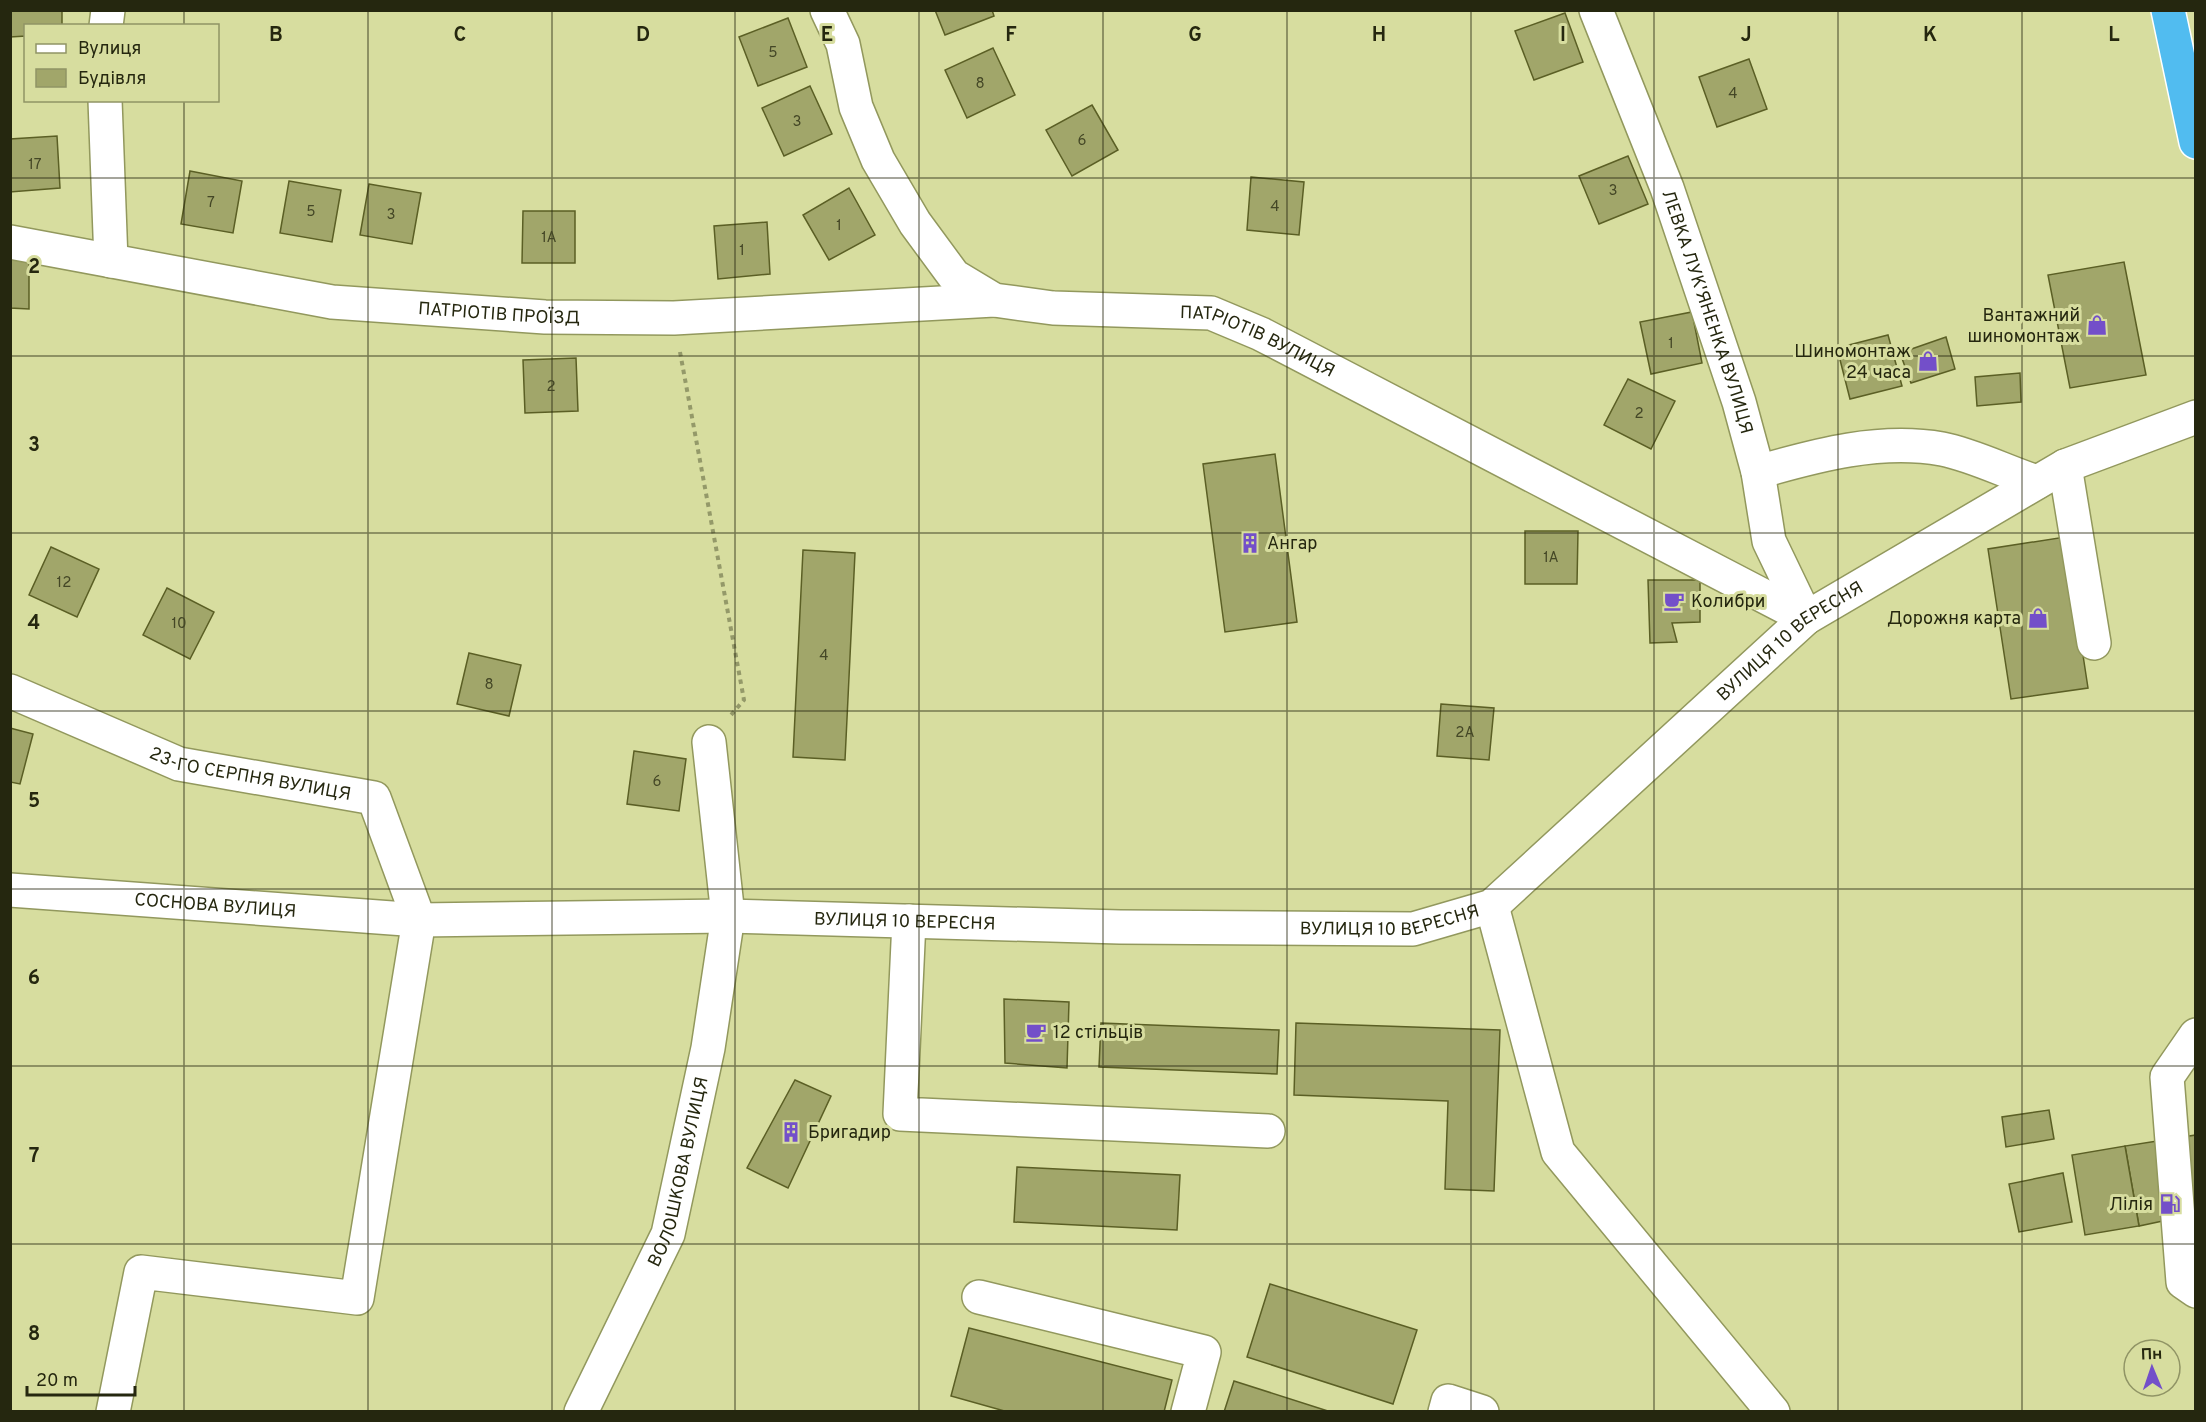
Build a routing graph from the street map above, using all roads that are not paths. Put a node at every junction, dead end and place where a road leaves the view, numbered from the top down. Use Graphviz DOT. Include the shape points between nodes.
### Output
graph roads {
  1 [pos="827,10"];
  2 [pos="1596,10"];
  3 [pos="2168,10"];
  4 [pos="105,102"];
  5 [pos="2196,142"];
  6 [pos="10,242"];
  7 [pos="111,261"];
  8 [pos="994,300"];
  9 [pos="2196,417"];
  10 [pos="2065,466"];
  11 [pos="1758,472"];
  12 [pos="2037,482"];
  13 [pos="1806,618"];
  14 [pos="2094,643"];
  15 [pos="10,691"];
  16 [pos="709,742"];
  17 [pos="10,890"];
  18 [pos="1492,906"];
  19 [pos="728,916"];
  20 [pos="419,920"];
  21 [pos="909,921"];
  22 [pos="2196,1035"];
  23 [pos="1268,1131"];
  24 [pos="2196,1291"];
  25 [pos="980,1297"];
  26 [pos="113,1412"];
  27 [pos="581,1412"];
  28 [pos="1188,1412"];
  29 [pos="1445,1412"];
  30 [pos="1482,1412"];
  31 [pos="1773,1412"];
  1 -- 8 [label="street, ПАТРІОТІВ ВУЛИЦЯ" via="843,44 856,107 878,160 915,223 954,276"];
  2 -- 11 [label="street, ЛЕВКА ЛУК'ЯНЕНКА ВУЛИЦЯ" via="1667,188 1739,402"];
  3 -- 5 [label="highway"];
  4 -- 7 [label="street"];
  6 -- 7 [label="street, ПАТРІОТІВ ПРОЇЗД"];
  7 -- 8 [label="street, ПАТРІОТІВ ПРОЇЗД" via="332,302 546,317 674,318"];
  8 -- 13 [label="street, ПАТРІОТІВ ВУЛИЦЯ" via="1053,308 1211,313 1261,334"];
  9 -- 10 [label="street, ВУЛИЦЯ 10 ВЕРЕСНЯ"];
  10 -- 12 [label="street, ВУЛИЦЯ 10 ВЕРЕСНЯ"];
  10 -- 14 [label="street"];
  11 -- 12 [label="street" via="1883,444 1943,450"];
  11 -- 13 [label="street, ЛЕВКА ЛУК'ЯНЕНКА ВУЛИЦЯ" via="1769,541"];
  12 -- 13 [label="street, ВУЛИЦЯ 10 ВЕРЕСНЯ"];
  13 -- 18 [label="street, ВУЛИЦЯ 10 ВЕРЕСНЯ"];
  15 -- 20 [label="street, 23-ГО СЕРПНЯ ВУЛИЦЯ" via="179,764 374,798"];
  16 -- 19 [label="street, ВОЛОШКОВА ВУЛИЦЯ"];
  17 -- 20 [label="street, СОСНОВА ВУЛИЦЯ"];
  18 -- 21 [label="street, ВУЛИЦЯ 10 ВЕРЕСНЯ" via="1413,929"];
  18 -- 31 [label="street" via="1558,1152"];
  19 -- 20 [label="street, ВУЛИЦЯ 10 ВЕРЕСНЯ"];
  19 -- 21 [label="street, ВУЛИЦЯ 10 ВЕРЕСНЯ"];
  19 -- 27 [label="street, ВОЛОШКОВА ВУЛИЦЯ" via="708,1048 668,1234"];
  20 -- 26 [label="street" via="357,1298 141,1272"];
  21 -- 23 [label="street" via="900,1114"];
  22 -- 24 [label="street" via="2168,1077 2183,1282"];
  25 -- 28 [label="street" via="1204,1352"];
  29 -- 30 [label="street" via="1448,1401"];
}
